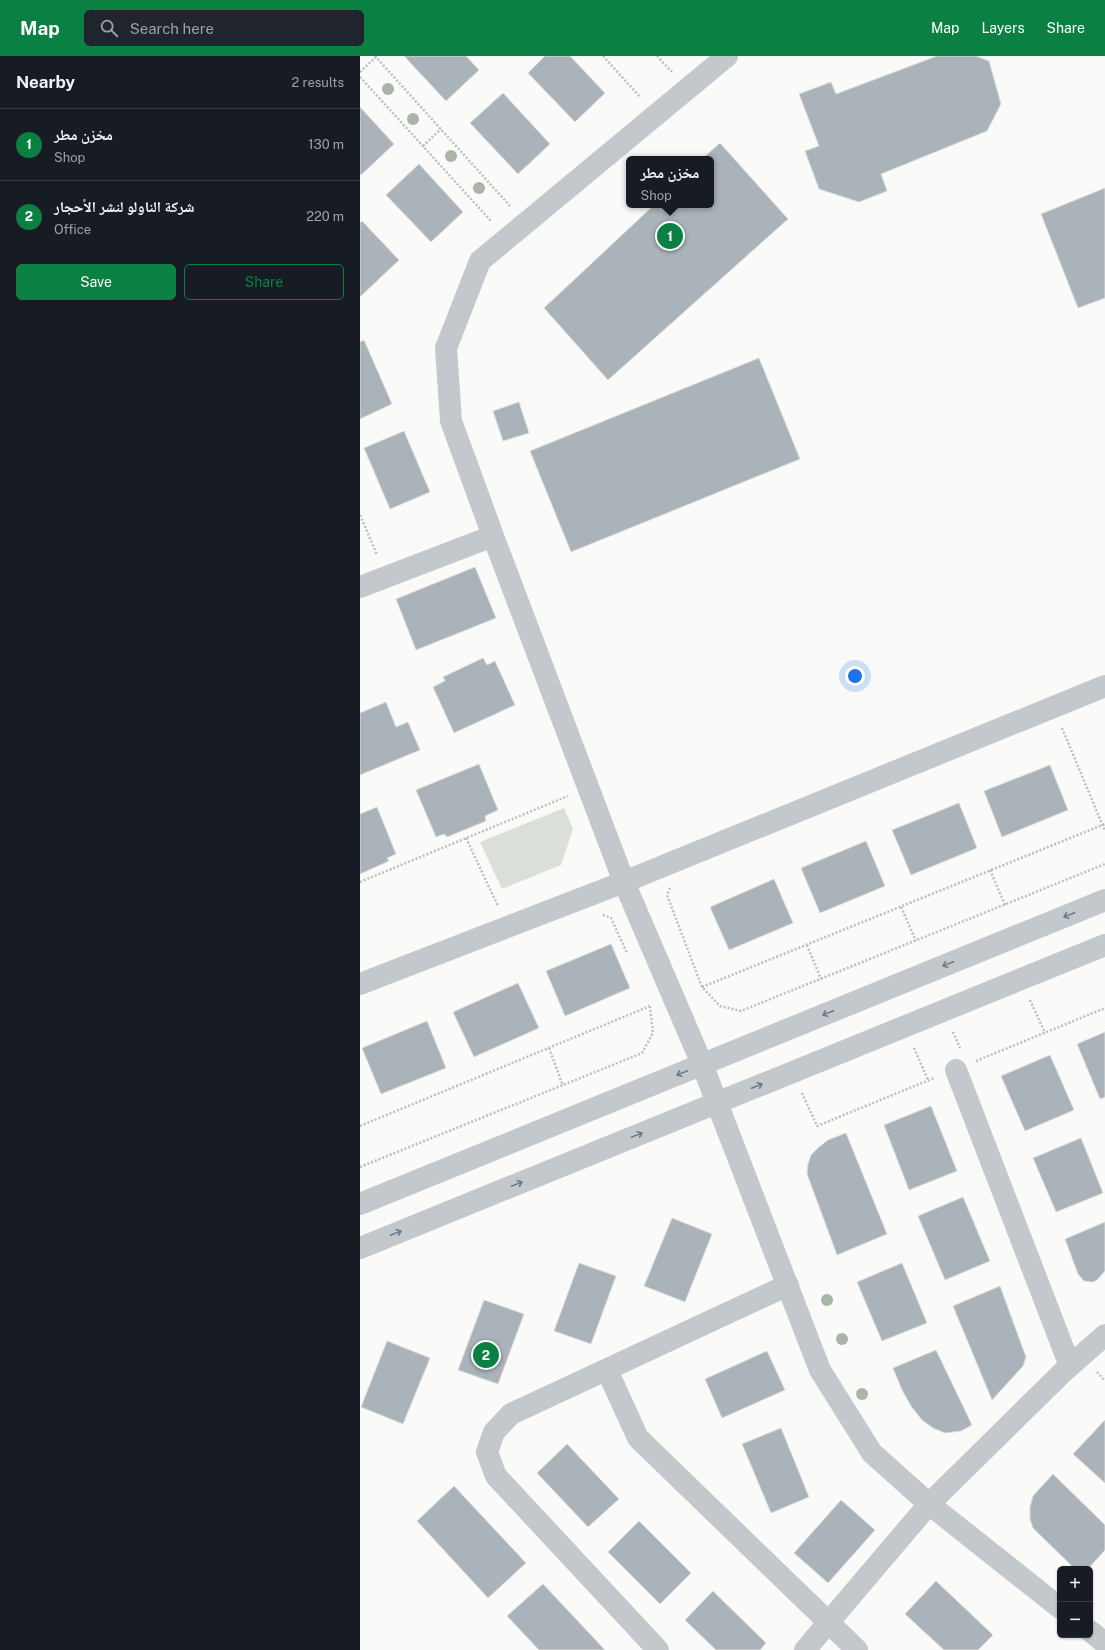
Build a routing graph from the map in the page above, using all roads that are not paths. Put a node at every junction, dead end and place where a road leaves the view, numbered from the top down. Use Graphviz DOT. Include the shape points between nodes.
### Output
graph roads {
  1 [pos="727,56"];
  2 [pos="492,536"];
  3 [pos="360,587"];
  4 [pos="1105,686"];
  5 [pos="624,882"];
  6 [pos="1105,900"];
  7 [pos="1105,945"];
  8 [pos="360,984"];
  9 [pos="958,1060"];
  10 [pos="702,1064"];
  11 [pos="718,1102"];
  12 [pos="360,1204"];
  13 [pos="360,1248"];
  14 [pos="788,1285"];
  15 [pos="1105,1335"];
  16 [pos="1070,1366"];
  17 [pos="607,1370"];
  18 [pos="929,1504"];
  19 [pos="1057,1606"];
  20 [pos="828,1624"];
  21 [pos="1093,1633"];
  22 [pos="1105,1643"];
  23 [pos="658,1650"];
  24 [pos="805,1650"];
  25 [pos="857,1650"];
  1 -- 2 [label="street" via="480,261 446,348 450,422"];
  2 -- 3 [label="street"];
  2 -- 5 [label="street"];
  4 -- 5 [label="street"];
  5 -- 8 [label="street"];
  5 -- 10 [label="street"];
  6 -- 10 [label="street, one-way"];
  11 -- 7 [label="street, one-way"];
  9 -- 16 [label="street"];
  10 -- 11 [label="street"];
  10 -- 12 [label="street, one-way"];
  13 -- 11 [label="street, one-way"];
  11 -- 14 [label="street"];
  14 -- 17 [label="street"];
  14 -- 18 [label="street" via="820,1370 872,1453"];
  15 -- 16 [label="street"];
  16 -- 18 [label="street"];
  17 -- 20 [label="street" via="638,1438"];
  17 -- 23 [label="street" via="511,1414 494,1432 488,1452 496,1476"];
  18 -- 19 [label="street"];
  18 -- 20 [label="street"];
  20 -- 24 [label="street"];
  20 -- 25 [label="street"];
  21 -- 22 [label="street"];
}
